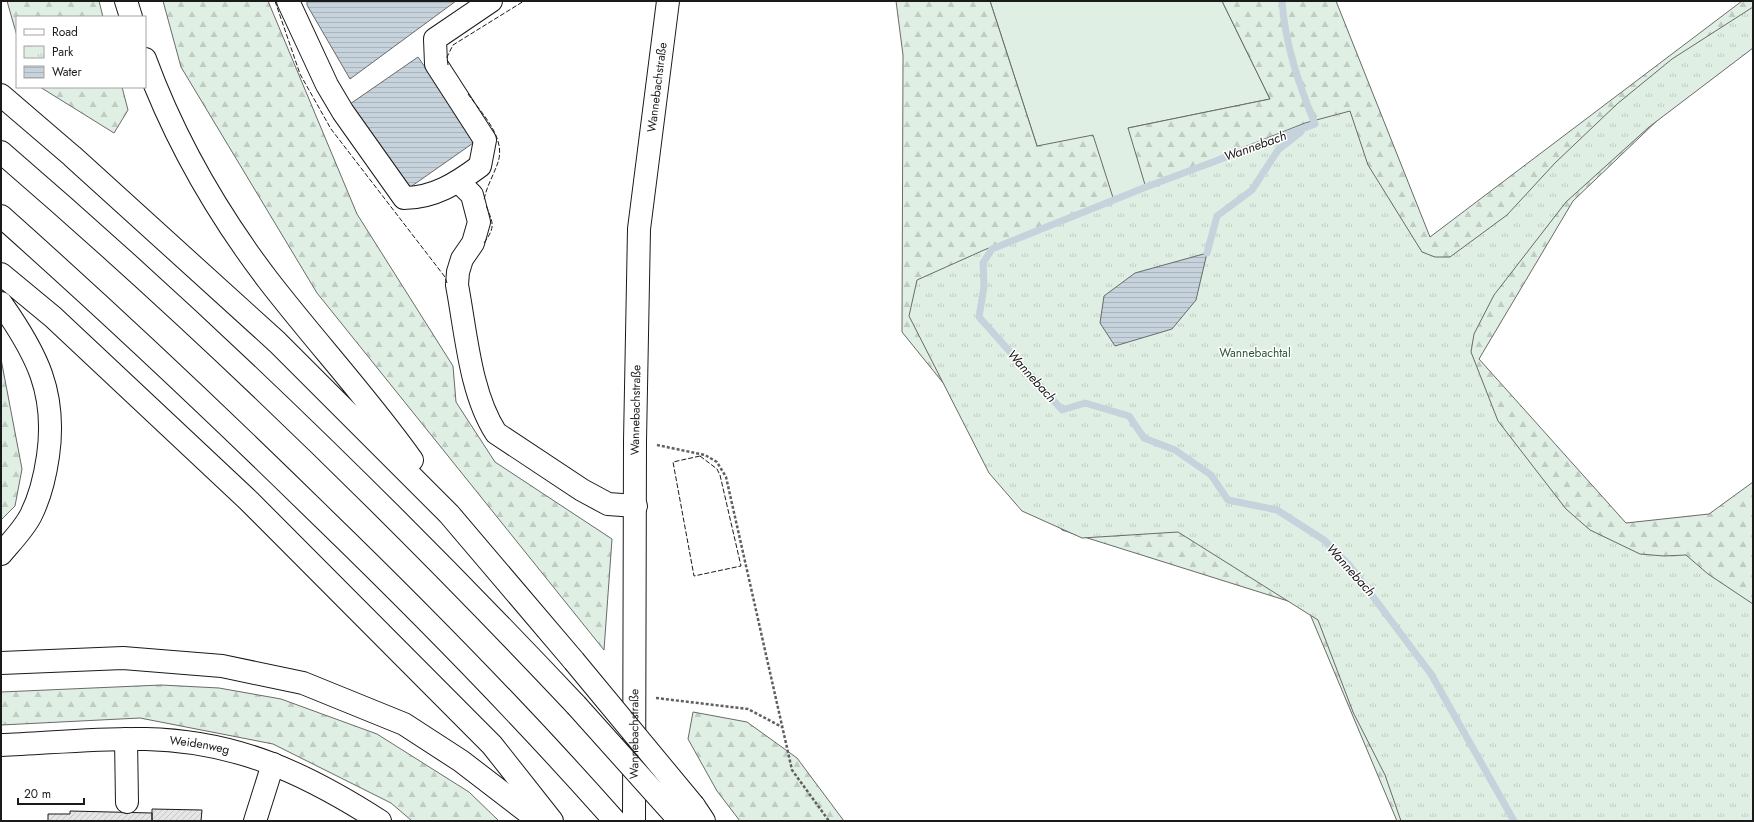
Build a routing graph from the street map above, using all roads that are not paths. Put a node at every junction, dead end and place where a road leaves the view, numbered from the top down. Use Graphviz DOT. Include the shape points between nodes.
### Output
graph roads {
  1 [pos="126,1"];
  2 [pos="288,1"];
  3 [pos="491,1"];
  4 [pos="668,1"];
  5 [pos="131,16"];
  6 [pos="146,62"];
  7 [pos="1,95"];
  8 [pos="1,152"];
  9 [pos="459,182"];
  10 [pos="1,216"];
  11 [pos="1,274"];
  12 [pos="1,303"];
  13 [pos="636,506"];
  14 [pos="449,514"];
  15 [pos="1,554"];
  16 [pos="1,663"];
  17 [pos="126,739"];
  18 [pos="1,745"];
  19 [pos="273,764"];
  20 [pos="127,802"];
  21 [pos="693,816"];
  22 [pos="255,821"];
  23 [pos="380,821"];
  24 [pos="539,821"];
  25 [pos="552,821"];
  26 [pos="615,821"];
  27 [pos="634,821"];
  1 -- 5 [label="main road"];
  2 -- 9 [label="main road" via="327,85 404,198 415,198 447,189"];
  3 -- 9 [label="main road" via="435,39 436,64 486,140 480,166"];
  4 -- 13 [label="main road, Wannebachstraße" via="639,229"];
  6 -- 14 [label="main road" via="180,140 205,186 236,234 268,280 408,456"];
  7 -- 14 [label="main road" via="277,342"];
  8 -- 21 [label="main road, bridge" via="263,390 386,509 576,705"];
  9 -- 13 [label="main road" via="472,195 479,222 473,243 462,260 457,285 475,379 488,420 496,433 582,490 608,504"];
  10 -- 26 [label="main road" via="214,411 412,605 576,776"];
  11 -- 25 [label="main road" via="53,317 249,501 492,745"];
  12 -- 15 [label="main road" via="36,361 48,397 50,421 46,470 38,498 30,517"];
  13 -- 27 [label="main road, Wannebachstraße"];
  14 -- 21 [label="main road, bridge" via="574,661"];
  16 -- 24 [label="main road" via="123,658 222,666 303,683 404,724 461,761"];
  17 -- 18 [label="main road, Weidenweg"];
  17 -- 19 [label="main road, Weidenweg" via="210,746 239,752"];
  17 -- 20 [label="main road"];
  19 -- 22 [label="main road"];
  19 -- 23 [label="main road, Weidenweg" via="314,781"];
}
